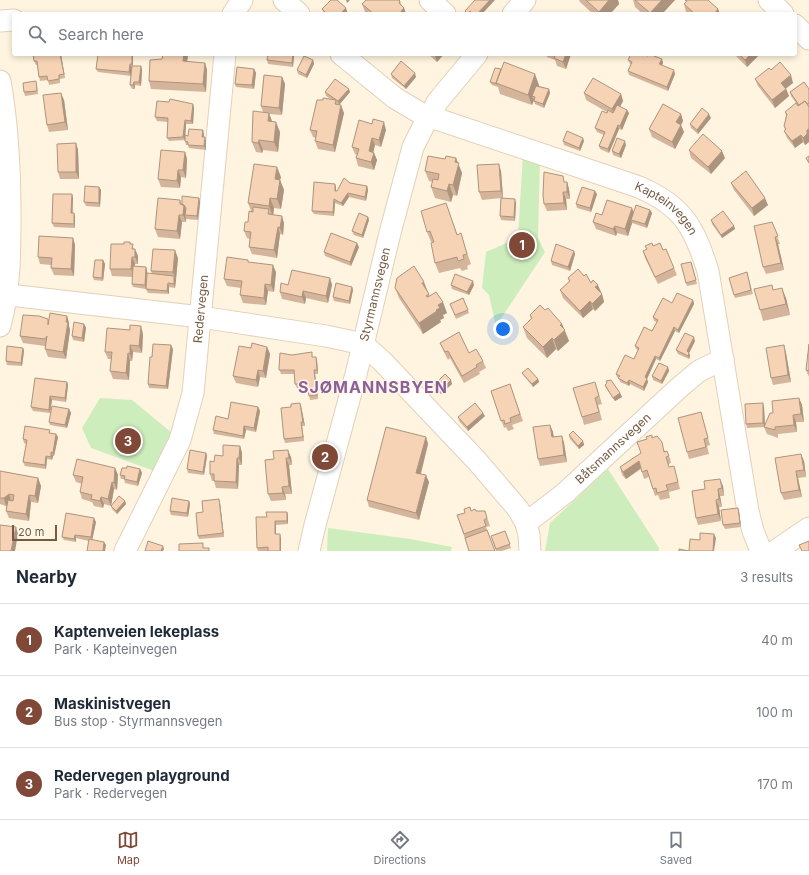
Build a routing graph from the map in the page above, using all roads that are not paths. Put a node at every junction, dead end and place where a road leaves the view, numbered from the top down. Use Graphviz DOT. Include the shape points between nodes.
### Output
graph roads {
  1 [pos="242,0"];
  2 [pos="284,0"];
  3 [pos="430,0"];
  4 [pos="525,0"];
  5 [pos="769,0"];
  6 [pos="234,12"];
  7 [pos="297,12"];
  8 [pos="442,12"];
  9 [pos="515,12"];
  10 [pos="781,12"];
  11 [pos="12,20"];
  12 [pos="0,22"];
  13 [pos="797,27"];
  14 [pos="809,39"];
  15 [pos="225,56"];
  16 [pos="343,56"];
  17 [pos="475,56"];
  18 [pos="0,82"];
  19 [pos="429,116"];
  20 [pos="4,294"];
  21 [pos="201,317"];
  22 [pos="0,326"];
  23 [pos="363,344"];
  24 [pos="723,359"];
  25 [pos="526,523"];
  26 [pos="809,528"];
  27 [pos="125,551"];
  28 [pos="309,551"];
  29 [pos="530,551"];
  30 [pos="761,551"];
  31 [pos="775,551"];
  1 -- 6 [label="street"];
  2 -- 7 [label="street"];
  3 -- 8 [label="street"];
  4 -- 9 [label="street"];
  5 -- 10 [label="street"];
  11 -- 12 [label="street"];
  13 -- 14 [label="street"];
  15 -- 21 [label="street, Redervegen"];
  16 -- 19 [label="street, Kapteinvegen" via="395,98"];
  17 -- 19 [label="street, Styrmannsvegen" via="448,87"];
  18 -- 20 [label="street" via="6,120 10,178 10,279"];
  19 -- 23 [label="street, Styrmannsvegen" via="417,137 402,185"];
  19 -- 24 [label="street, Kapteinvegen" via="639,187 678,211 690,226 701,248 708,271"];
  20 -- 21 [label="street"];
  20 -- 22 [label="street"];
  21 -- 23 [label="street"];
  21 -- 27 [label="street, Redervegen" via="193,393 187,418 171,460"];
  23 -- 25 [label="street" via="477,461 518,509"];
  23 -- 28 [label="street, Styrmannsvegen"];
  24 -- 25 [label="street, Båtsmannsvegen" via="699,371 564,493"];
  24 -- 30 [label="street, Kapteinvegen" via="748,511"];
  25 -- 29 [label="street"];
  26 -- 31 [label="street"];
}
